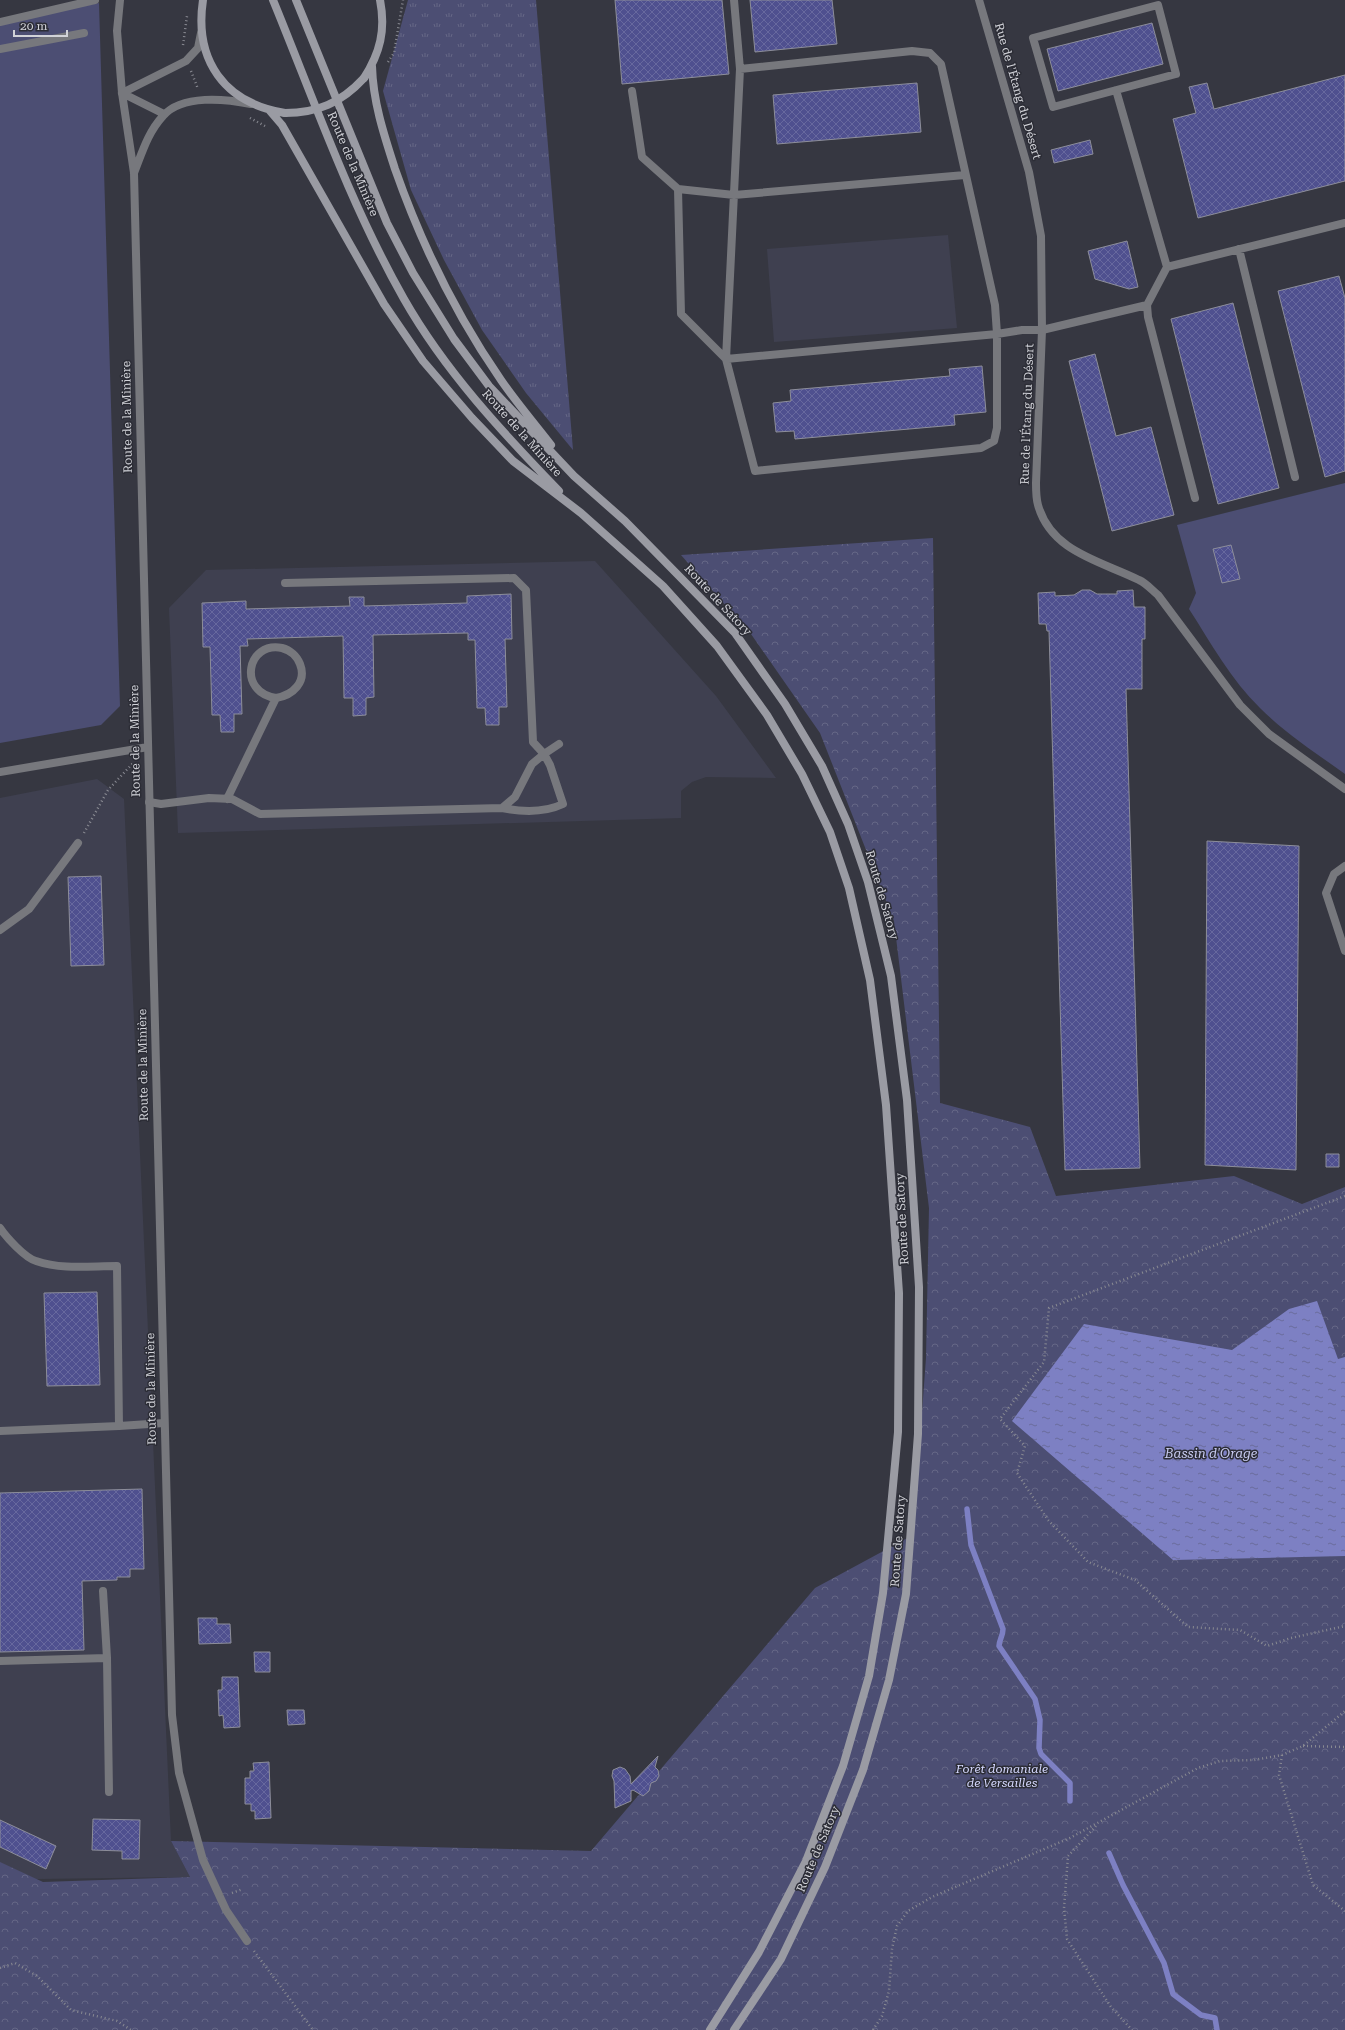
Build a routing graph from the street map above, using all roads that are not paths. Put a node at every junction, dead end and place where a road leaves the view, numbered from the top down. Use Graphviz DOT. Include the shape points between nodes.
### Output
graph roads {
  1 [pos="96,0"];
  2 [pos="120,0"];
  3 [pos="203,0"];
  4 [pos="273,0"];
  5 [pos="296,0"];
  6 [pos="381,0"];
  7 [pos="734,0"];
  8 [pos="979,0"];
  9 [pos="0,22"];
  10 [pos="84,33"];
  11 [pos="201,33"];
  12 [pos="0,49"];
  13 [pos="372,66"];
  14 [pos="740,69"];
  15 [pos="1116,90"];
  16 [pos="632,91"];
  17 [pos="122,93"];
  18 [pos="251,104"];
  19 [pos="270,111"];
  20 [pos="164,114"];
  21 [pos="134,173"];
  22 [pos="965,175"];
  23 [pos="678,189"];
  24 [pos="734,195"];
  25 [pos="1345,223"];
  26 [pos="1240,248"];
  27 [pos="1167,266"];
  28 [pos="1147,305"];
  29 [pos="1042,330"];
  30 [pos="997,334"];
  31 [pos="726,359"];
  32 [pos="574,476"];
  33 [pos="1295,476"];
  34 [pos="1195,498"];
  35 [pos="581,513"];
  36 [pos="285,583"];
  37 [pos="276,698"];
  38 [pos="559,744"];
  39 [pos="148,747"];
  40 [pos="544,754"];
  41 [pos="0,772"];
  42 [pos="1345,789"];
  43 [pos="226,799"];
  44 [pos="149,802"];
  45 [pos="502,808"];
  46 [pos="78,842"];
  47 [pos="1345,866"];
  48 [pos="0,930"];
  49 [pos="1345,951"];
  50 [pos="0,1228"];
  51 [pos="164,1423"];
  52 [pos="119,1426"];
  53 [pos="0,1431"];
  54 [pos="103,1591"];
  55 [pos="107,1658"];
  56 [pos="0,1661"];
  57 [pos="109,1792"];
  58 [pos="247,1941"];
  59 [pos="710,2030"];
  60 [pos="734,2030"];
  1 -- 9 [label="street"];
  2 -- 17 [label="street" via="117,31"];
  3 -- 11 [label="main road"];
  4 -- 35 [label="main road, Route de la Minière" via="362,217 404,300 451,371 523,454"];
  5 -- 32 [label="main road, Route de la Minière" via="387,223 413,273 454,339 489,386"];
  6 -- 13 [label="main road" via="382,34"];
  7 -- 14 [label="street"];
  8 -- 29 [label="street, Rue de l'Étang du Désert" via="1029,172 1041,236"];
  10 -- 12 [label="street"];
  11 -- 17 [label="street" via="198,48 186,61"];
  11 -- 18 [label="main road" via="209,62 217,75 226,86"];
  13 -- 19 [label="main road, bridge" via="348,94 328,106 314,111"];
  13 -- 32 [label="main road" via="372,89 391,155 407,202 441,278 478,345 502,381"];
  14 -- 22 [label="street" via="912,51 930,53 941,64"];
  14 -- 24 [label="street"];
  15 -- 15 [label="street" via="1176,74 1158,5 1033,38 1052,107"];
  15 -- 27 [label="street"];
  16 -- 23 [label="street" via="642,157"];
  17 -- 20 [label="street"];
  17 -- 21 [label="street"];
  18 -- 19 [label="main road"];
  18 -- 20 [label="street" via="227,99 203,100 181,104"];
  19 -- 35 [label="main road" via="282,124 384,304 423,361 513,461"];
  20 -- 21 [label="street" via="146,140"];
  21 -- 39 [label="street, Route de la Minière"];
  22 -- 24 [label="street"];
  22 -- 30 [label="street" via="994,305"];
  23 -- 24 [label="street"];
  23 -- 31 [label="street" via="681,314"];
  24 -- 31 [label="street"];
  25 -- 26 [label="street"];
  26 -- 27 [label="street"];
  26 -- 33 [label="street"];
  27 -- 28 [label="street"];
  28 -- 29 [label="street"];
  28 -- 34 [label="street"];
  29 -- 30 [label="street"];
  29 -- 42 [label="street, Rue de l'Étang du Désert" via="1036,483 1038,505 1047,525 1063,543 1079,554 1140,580 1158,594 1240,705 1269,734"];
  30 -- 31 [label="street"];
  30 -- 31 [label="street" via="997,428 994,441 981,448 755,471"];
  32 -- 60 [label="main road, Route de Satory" via="625,521 735,633 785,704 822,766 848,824 868,882 891,976 907,1100 919,1287 918,1434 906,1594 889,1680 867,1755 827,1860 781,1959"];
  35 -- 59 [label="main road, Route de Satory" via="663,586 717,646 767,715 802,774 830,832 849,888 870,980 886,1105 899,1293 898,1432 883,1593 869,1676 843,1766 806,1861 759,1952"];
  36 -- 40 [label="street" via="514,578 526,590 533,742"];
  37 -- 37 [label="street" via="261,693 255,687 251,671 252,664 262,651 277,647 292,653 302,673 297,688 284,697"];
  37 -- 43 [label="street"];
  38 -- 40 [label="street"];
  39 -- 41 [label="street"];
  39 -- 44 [label="street, Route de la Minière"];
  40 -- 45 [label="street" via="532,764 515,797"];
  40 -- 45 [label="street" via="563,804 554,808 522,812"];
  43 -- 44 [label="street" via="194,799 161,804"];
  43 -- 45 [label="street" via="232,799 260,814"];
  44 -- 51 [label="street, Route de la Minière"];
  46 -- 48 [label="street" via="29,909"];
  47 -- 49 [label="street" via="1334,874 1326,894"];
  50 -- 52 [label="street" via="6,1237 34,1261 65,1267 117,1266"];
  51 -- 52 [label="street"];
  51 -- 58 [label="street, Route de la Minière" via="172,1715 179,1772 203,1860 226,1910"];
  52 -- 53 [label="street"];
  54 -- 55 [label="street"];
  55 -- 56 [label="street"];
  55 -- 57 [label="street"];
}
